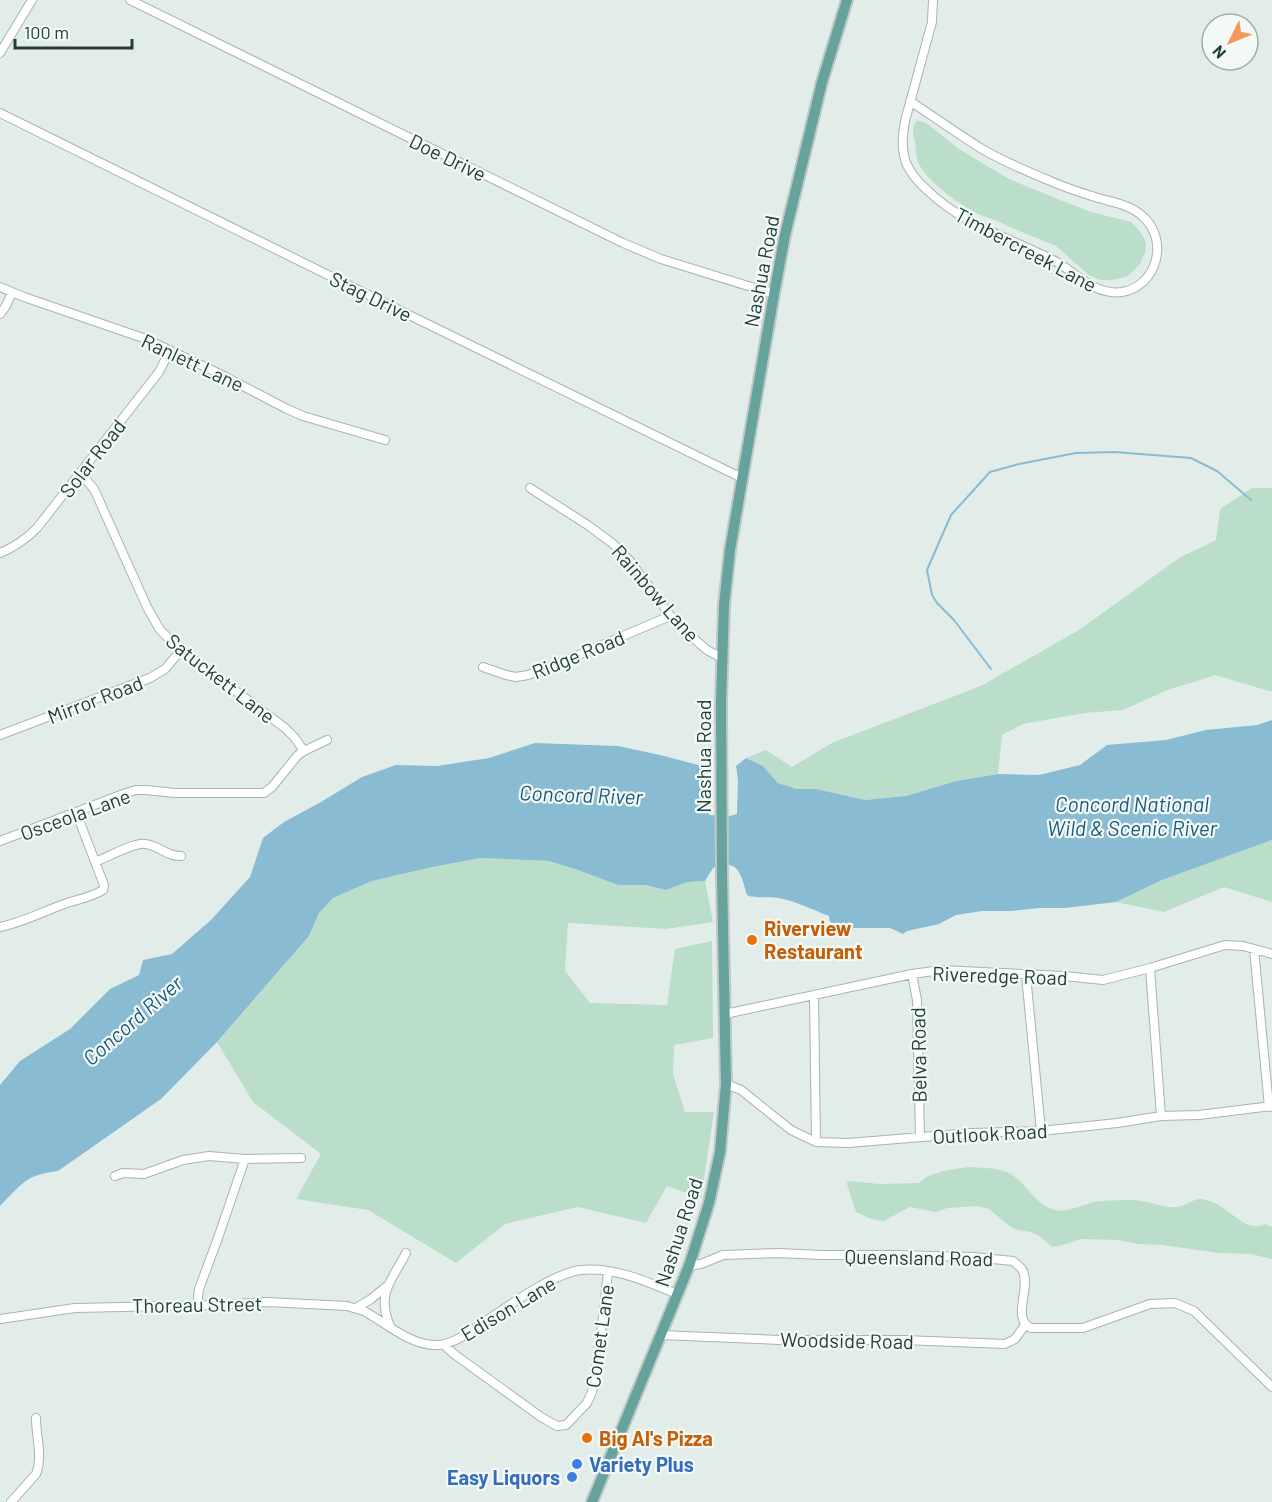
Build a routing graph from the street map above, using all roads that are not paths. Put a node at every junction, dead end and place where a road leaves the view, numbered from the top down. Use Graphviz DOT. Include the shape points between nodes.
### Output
graph roads {
  1 [pos="32,0"];
  2 [pos="130,0"];
  3 [pos="847,0"];
  4 [pos="933,0"];
  5 [pos="0,53"];
  6 [pos="910,101"];
  7 [pos="0,113"];
  8 [pos="0,287"];
  9 [pos="12,292"];
  10 [pos="774,294"];
  11 [pos="0,314"];
  12 [pos="170,350"];
  13 [pos="385,441"];
  14 [pos="80,473"];
  15 [pos="742,478"];
  16 [pos="530,488"];
  17 [pos="0,553"];
  18 [pos="670,616"];
  19 [pos="181,650"];
  20 [pos="722,658"];
  21 [pos="483,667"];
  22 [pos="0,735"];
  23 [pos="327,740"];
  24 [pos="304,751"];
  25 [pos="76,812"];
  26 [pos="0,841"];
  27 [pos="182,856"];
  28 [pos="95,862"];
  29 [pos="0,927"];
  30 [pos="1254,949"];
  31 [pos="1272,954"];
  32 [pos="1150,968"];
  33 [pos="912,974"];
  34 [pos="1026,975"];
  35 [pos="814,995"];
  36 [pos="725,1014"];
  37 [pos="726,1084"];
  38 [pos="1270,1106"];
  39 [pos="1161,1116"];
  40 [pos="1041,1131"];
  41 [pos="920,1137"];
  42 [pos="816,1142"];
  43 [pos="301,1158"];
  44 [pos="246,1159"];
  45 [pos="115,1176"];
  46 [pos="406,1253"];
  47 [pos="689,1266"];
  48 [pos="608,1272"];
  49 [pos="387,1286"];
  50 [pos="677,1294"];
  51 [pos="198,1306"];
  52 [pos="356,1308"];
  53 [pos="0,1319"];
  54 [pos="1025,1325"];
  55 [pos="390,1326"];
  56 [pos="660,1335"];
  57 [pos="443,1344"];
  58 [pos="1272,1387"];
  59 [pos="36,1418"];
  60 [pos="11,1502"];
  61 [pos="592,1502"];
  1 -- 5 [label="street"];
  2 -- 10 [label="street, Doe Drive" via="623,243"];
  3 -- 10 [label="main road, Nashua Road" via="811,122"];
  4 -- 6 [label="street, Timbercreek Lane" via="932,22"];
  6 -- 6 [label="street, Timbercreek Lane" via="902,139 907,164 916,180 951,210 1053,260 1098,289 1127,290 1151,273 1157,259 1156,236 1138,212 1068,189 994,155"];
  7 -- 15 [label="street, Stag Drive"];
  8 -- 9 [label="street, Ranlett Lane"];
  9 -- 11 [label="street"];
  9 -- 12 [label="street, Ranlett Lane"];
  10 -- 15 [label="main road, Nashua Road"];
  12 -- 13 [label="street, Ranlett Lane" via="296,413"];
  12 -- 14 [label="street, Solar Road" via="159,372"];
  14 -- 17 [label="street, Solar Road" via="30,536"];
  14 -- 19 [label="street, Satuckett Lane" via="94,489 155,623"];
  15 -- 20 [label="main road, Nashua Road" via="730,550"];
  16 -- 18 [label="street, Rainbow Lane" via="612,543"];
  18 -- 20 [label="street, Rainbow Lane" via="707,650"];
  18 -- 21 [label="street, Ridge Road" via="528,675 516,677"];
  19 -- 22 [label="street, Mirror Road" via="165,669 150,678"];
  19 -- 24 [label="street, Satuckett Lane" via="285,728"];
  20 -- 36 [label="main road, Nashua Road"];
  23 -- 24 [label="street"];
  24 -- 25 [label="street, Osceola Lane" via="264,793 136,790"];
  25 -- 26 [label="street, Osceola Lane"];
  25 -- 28 [label="street"];
  27 -- 28 [label="street" via="143,843"];
  28 -- 29 [label="street" via="104,885 96,895"];
  30 -- 31 [label="street, Riveredge Road"];
  30 -- 32 [label="street, Riveredge Road" via="1225,945"];
  30 -- 38 [label="street"];
  32 -- 34 [label="street, Riveredge Road" via="1103,980"];
  32 -- 39 [label="street"];
  33 -- 34 [label="street, Riveredge Road" via="941,970"];
  33 -- 35 [label="street, Riveredge Road"];
  33 -- 41 [label="street, Belva Road" via="917,1000"];
  34 -- 40 [label="street"];
  35 -- 36 [label="street, Riveredge Road"];
  35 -- 42 [label="street"];
  36 -- 37 [label="main road, Nashua Road"];
  37 -- 42 [label="street, Outlook Road" via="741,1090 791,1130"];
  37 -- 47 [label="main road, Nashua Road" via="717,1169"];
  38 -- 39 [label="street, Outlook Road"];
  39 -- 40 [label="street, Outlook Road"];
  40 -- 41 [label="street, Outlook Road"];
  41 -- 42 [label="street, Outlook Road"];
  43 -- 44 [label="street"];
  44 -- 45 [label="street" via="195,1158 144,1174"];
  44 -- 51 [label="street" via="199,1289"];
  46 -- 49 [label="street"];
  47 -- 50 [label="main road, Nashua Road"];
  47 -- 54 [label="street, Queensland Road" via="723,1255 778,1253 1013,1261 1023,1272 1021,1320"];
  48 -- 50 [label="street, Edison Lane"];
  48 -- 57 [label="street, Edison Lane" via="581,1270 556,1278 466,1335"];
  48 -- 57 [label="street, Comet Lane" via="591,1395 563,1426 541,1417"];
  49 -- 52 [label="street"];
  49 -- 55 [label="street" via="385,1310"];
  50 -- 56 [label="main road, Nashua Road"];
  51 -- 52 [label="street, Thoreau Street" via="267,1302"];
  51 -- 53 [label="street, Thoreau Street" via="75,1308"];
  52 -- 55 [label="street, Thoreau Street"];
  54 -- 56 [label="street, Woodside Road" via="1015,1339 1005,1344"];
  54 -- 58 [label="street" via="1083,1328 1150,1304 1175,1303 1194,1311"];
  55 -- 57 [label="street, Thoreau Street" via="408,1338"];
  56 -- 61 [label="main road, Nashua Road"];
  59 -- 60 [label="street" via="38,1469"];
}
